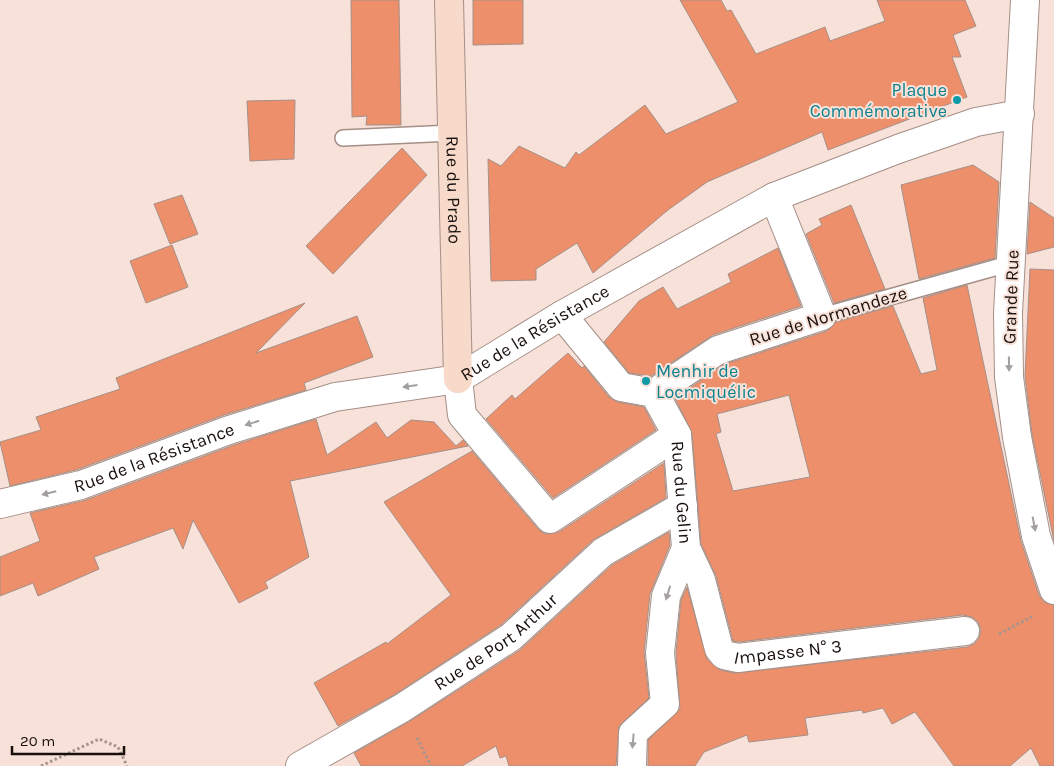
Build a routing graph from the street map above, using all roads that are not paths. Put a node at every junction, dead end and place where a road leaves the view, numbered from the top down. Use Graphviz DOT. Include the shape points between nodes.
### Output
graph roads {
  1 [pos="449,0"];
  2 [pos="1025,0"];
  3 [pos="1020,114"];
  4 [pos="452,133"];
  5 [pos="343,138"];
  6 [pos="774,197"];
  7 [pos="1012,263"];
  8 [pos="562,315"];
  9 [pos="822,316"];
  10 [pos="458,379"];
  11 [pos="654,393"];
  12 [pos="677,435"];
  13 [pos="0,504"];
  14 [pos="683,506"];
  15 [pos="686,548"];
  16 [pos="1054,590"];
  17 [pos="965,631"];
  18 [pos="300,766"];
  19 [pos="632,766"];
  1 -- 4 [label="street, Rue du Prado"];
  2 -- 3 [label="street, Grande Rue"];
  3 -- 6 [label="street, Rue de la Résistance" via="976,122"];
  3 -- 7 [label="street, Grande Rue"];
  4 -- 5 [label="lane"];
  4 -- 10 [label="street, Rue du Prado"];
  6 -- 8 [label="street, Rue de la Résistance"];
  6 -- 9 [label="street"];
  7 -- 9 [label="lane, Rue de Normandeze"];
  7 -- 16 [label="street, Grande Rue, one-way" via="1008,313 1009,377 1036,536"];
  8 -- 10 [label="street, Rue de la Résistance"];
  8 -- 11 [label="street" via="621,387"];
  9 -- 11 [label="street, Rue de Normandeze" via="718,350"];
  10 -- 12 [label="street" via="462,416 550,519"];
  10 -- 13 [label="street, Rue de la Résistance, one-way" via="335,397 229,430 81,485"];
  11 -- 12 [label="street, Rue du Gelin"];
  12 -- 14 [label="street, Rue du Gelin"];
  14 -- 15 [label="street, Rue du Gelin"];
  14 -- 18 [label="street, Rue de Port Arthur" via="603,552 511,637 402,708"];
  15 -- 17 [label="street, Impasse N° 3" via="701,580 719,649 724,655 738,658"];
  15 -- 19 [label="street, Rue du Gelin, one-way" via="666,596 660,653 665,704 633,733"];
}
